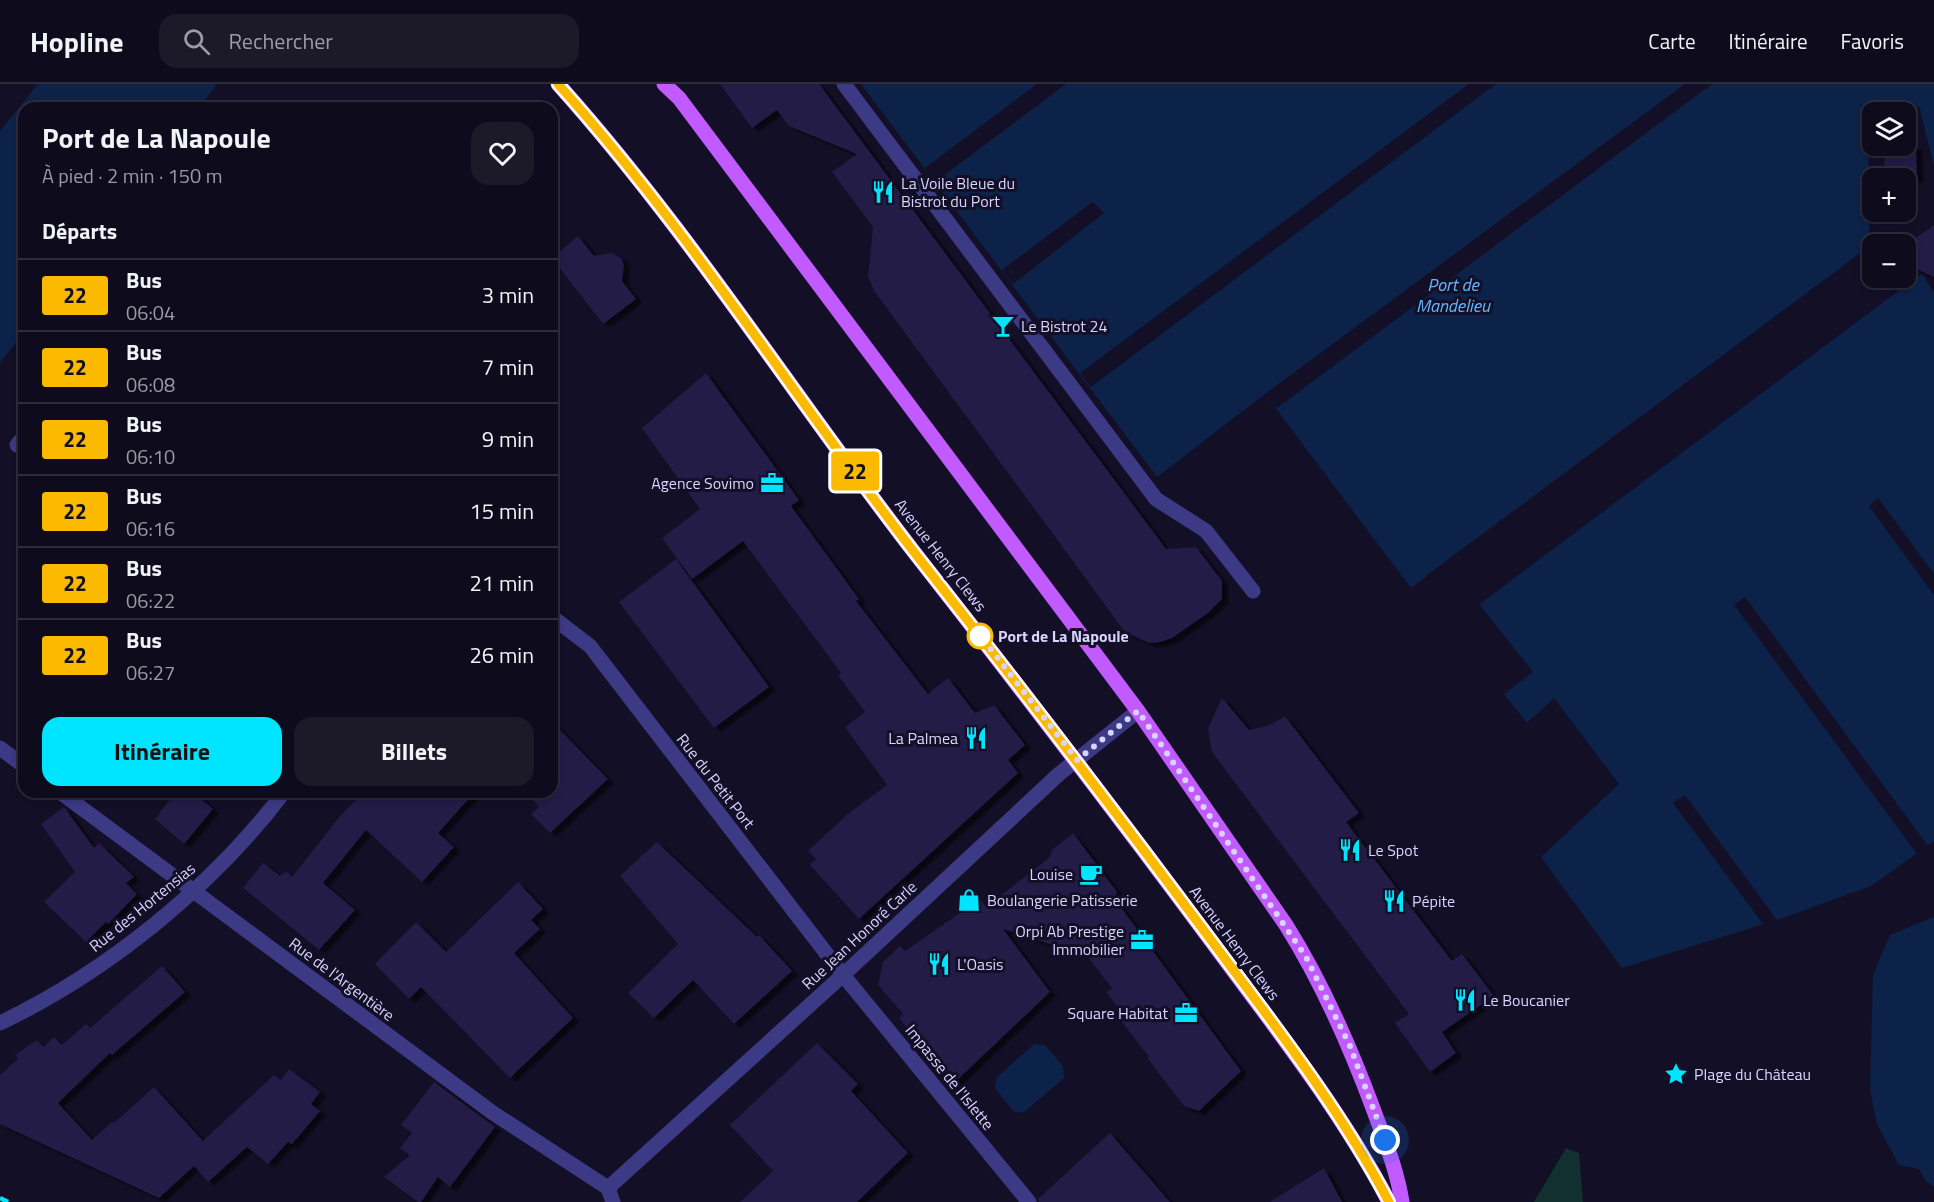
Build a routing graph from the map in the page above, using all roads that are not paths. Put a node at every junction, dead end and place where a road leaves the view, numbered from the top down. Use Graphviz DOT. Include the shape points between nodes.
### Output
graph roads {
  1 [pos="558,84"];
  2 [pos="664,84"];
  3 [pos="844,84"];
  4 [pos="1253,591"];
  5 [pos="558,622"];
  6 [pos="1138,711"];
  7 [pos="0,748"];
  8 [pos="1077,760"];
  9 [pos="18,762"];
  10 [pos="68,798"];
  11 [pos="279,798"];
  12 [pos="194,892"];
  13 [pos="843,975"];
  14 [pos="0,1023"];
  15 [pos="611,1195"];
  16 [pos="1029,1202"];
  17 [pos="1389,1202"];
  18 [pos="1402,1202"];
  1 -- 8 [label="main road, Avenue Henry Clews" via="616,149 912,548"];
  2 -- 6 [label="main road" via="679,98"];
  3 -- 4 [label="street" via="1156,499 1206,531"];
  5 -- 13 [label="street, Rue du Petit Port" via="590,646"];
  6 -- 8 [label="street, Rue Jean Honoré Carle"];
  6 -- 18 [label="main road" via="1306,957 1350,1046 1398,1175"];
  7 -- 9 [label="street"];
  8 -- 13 [label="street, Rue Jean Honoré Carle"];
  8 -- 17 [label="main road, Avenue Henry Clews" via="1310,1074 1355,1141"];
  10 -- 12 [label="street, Rue de l'Argentière"];
  11 -- 12 [label="street, Rue des Hortensias"];
  12 -- 14 [label="street, Rue des Hortensias" via="101,964 50,998"];
  12 -- 15 [label="street, Rue de l'Argentière" via="493,1113"];
  13 -- 15 [label="street, Rue Jean Honoré Carle"];
  13 -- 16 [label="street, Impasse de l'Islette"];
}
